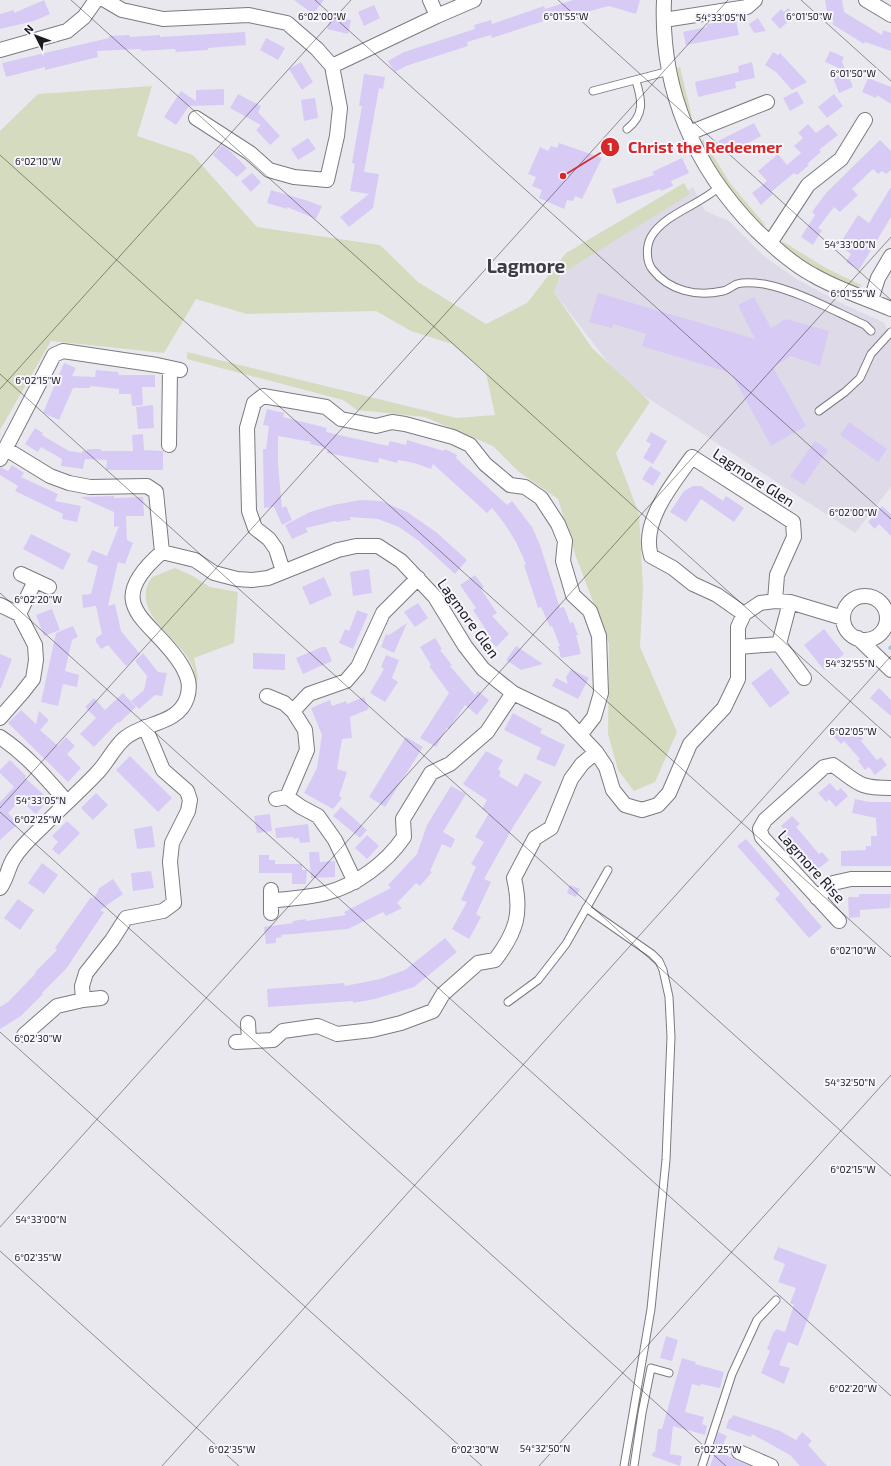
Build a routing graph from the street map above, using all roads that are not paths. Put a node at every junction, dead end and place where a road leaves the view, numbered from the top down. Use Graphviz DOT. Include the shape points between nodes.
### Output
graph roads {
  1 [pos="96,0"];
  2 [pos="105,0"];
  3 [pos="430,0"];
  4 [pos="474,0"];
  5 [pos="664,0"];
  6 [pos="756,0"];
  7 [pos="866,0"];
  8 [pos="891,15"];
  9 [pos="436,16"];
  10 [pos="664,20"];
  11 [pos="0,50"];
  12 [pos="332,66"];
  13 [pos="669,71"];
  14 [pos="636,81"];
  15 [pos="593,91"];
  16 [pos="767,102"];
  17 [pos="196,118"];
  18 [pos="865,120"];
  19 [pos="627,129"];
  20 [pos="689,133"];
  21 [pos="719,187"];
  22 [pos="770,243"];
  23 [pos="891,256"];
  24 [pos="871,300"];
  25 [pos="891,309"];
  26 [pos="871,331"];
  27 [pos="891,332"];
  28 [pos="819,411"];
  29 [pos="169,444"];
  30 [pos="3,454"];
  31 [pos="162,552"];
  32 [pos="283,571"];
  33 [pos="21,574"];
  34 [pos="418,578"];
  35 [pos="35,581"];
  36 [pos="48,588"];
  37 [pos="775,600"];
  38 [pos="790,602"];
  39 [pos="0,606"];
  40 [pos="888,608"];
  41 [pos="19,614"];
  42 [pos="744,614"];
  43 [pos="843,618"];
  44 [pos="877,636"];
  45 [pos="858,638"];
  46 [pos="779,644"];
  47 [pos="738,647"];
  48 [pos="889,667"];
  49 [pos="804,678"];
  50 [pos="513,692"];
  51 [pos="267,696"];
  52 [pos="293,711"];
  53 [pos="0,718"];
  54 [pos="145,727"];
  55 [pos="580,735"];
  56 [pos="0,737"];
  57 [pos="596,752"];
  58 [pos="891,788"];
  59 [pos="67,802"];
  60 [pos="608,870"];
  61 [pos="891,879"];
  62 [pos="355,882"];
  63 [pos="0,888"];
  64 [pos="817,898"];
  65 [pos="271,901"];
  66 [pos="586,908"];
  67 [pos="839,921"];
  68 [pos="101,998"];
  69 [pos="84,1000"];
  70 [pos="508,1002"];
  71 [pos="248,1023"];
  72 [pos="24,1036"];
  73 [pos="776,1300"];
  74 [pos="669,1372"];
  75 [pos="746,1459"];
  76 [pos="624,1466"];
  77 [pos="634,1466"];
  78 [pos="702,1466"];
  79 [pos="770,1466"];
  1 -- 11 [label="street" via="84,17 67,31"];
  2 -- 12 [label="street" via="122,10 163,19 249,15 287,23"];
  3 -- 9 [label="street"];
  4 -- 9 [label="street"];
  5 -- 10 [label="street"];
  6 -- 10 [label="street" via="747,7"];
  7 -- 8 [label="street"];
  9 -- 12 [label="street"];
  10 -- 13 [label="street"];
  12 -- 17 [label="street" via="340,108 337,136 327,180 294,177 270,170 250,153"];
  13 -- 14 [label="lane"];
  13 -- 20 [label="street"];
  14 -- 15 [label="lane"];
  14 -- 19 [label="lane" via="642,100 640,112 634,124"];
  16 -- 20 [label="street"];
  18 -- 22 [label="street" via="841,159 808,184"];
  20 -- 21 [label="street"];
  21 -- 22 [label="street" via="735,208"];
  21 -- 26 [label="lane" via="673,217 650,238 647,258 656,275 675,288 698,293 725,291 737,284 755,283 784,289"];
  22 -- 24 [label="street" via="813,276"];
  23 -- 24 [label="street" via="878,278"];
  24 -- 25 [label="street"];
  27 -- 28 [label="lane" via="871,354 860,378"];
  29 -- 30 [label="street" via="175,369 63,351 54,355"];
  30 -- 31 [label="street" via="69,483 90,487 147,486 156,492"];
  31 -- 32 [label="street, Lagmore Glen" via="195,560 214,573 238,579 268,578"];
  31 -- 54 [label="street" via="146,566 134,586 134,609 167,645 189,680 187,698 179,712 162,723"];
  32 -- 34 [label="street, Lagmore Glen" via="338,550 356,546 378,546 400,561"];
  32 -- 55 [label="street" via="276,549 269,539 255,528 249,511 246,428 254,403 263,396 326,407 341,419 376,426 392,422 405,424 453,437 470,445 485,464 510,485 525,487 541,498 565,540 563,560 573,595 590,611 599,636 601,693 594,717"];
  33 -- 35 [label="street"];
  34 -- 50 [label="street, Lagmore Glen" via="435,596 465,646 484,669"];
  34 -- 52 [label="street, Lagmore Glen" via="382,613 358,668 346,681 309,694"];
  35 -- 36 [label="street"];
  35 -- 41 [label="street"];
  37 -- 38 [label="street"];
  37 -- 42 [label="street" via="760,603"];
  37 -- 42 [label="street, Lagmore Glen" via="777,575 794,536 793,522 692,457 653,517 649,548 651,556"];
  38 -- 43 [label="street"];
  38 -- 46 [label="street"];
  39 -- 41 [label="street"];
  40 -- 43 [label="street" via="875,598 861,596 848,604"];
  40 -- 44 [label="street" via="887,621"];
  41 -- 53 [label="street" via="35,645 33,679"];
  42 -- 47 [label="street, Lagmore Glen" via="738,627"];
  43 -- 45 [label="street" via="847,630"];
  44 -- 45 [label="street" via="864,640"];
  44 -- 48 [label="street"];
  45 -- 48 [label="street"];
  46 -- 47 [label="street"];
  46 -- 49 [label="street"];
  47 -- 57 [label="street, Lagmore Glen" via="738,679 724,708 690,744 669,792 658,805 642,810 625,805 613,790 606,767"];
  50 -- 55 [label="street, Lagmore Glen" via="563,717"];
  50 -- 62 [label="street" via="486,732 450,764 431,773 403,818 404,837 400,843 382,863"];
  51 -- 52 [label="street" via="284,703"];
  52 -- 62 [label="street" via="305,730 307,750 281,798 318,816 335,840"];
  54 -- 59 [label="street" via="125,738 98,772"];
  54 -- 69 [label="street" via="163,770 187,791 190,800 188,811 172,843 170,862 174,903 163,911 126,918 86,973 82,986"];
  55 -- 57 [label="street, Lagmore Glen"];
  56 -- 59 [label="street" via="12,744"];
  57 -- 71 [label="street" via="582,764 571,779 552,828 535,838 514,878 518,896 516,920 508,943 495,960 478,963 443,994 433,1011 372,1030 337,1034 318,1026 283,1031 273,1040 242,1042"];
  58 -- 64 [label="street, Lagmore Rise" via="861,785 833,764 824,767 764,820 760,829 762,837"];
  59 -- 63 [label="street" via="14,858"];
  60 -- 66 [label="lane"];
  61 -- 64 [label="street" via="851,879 833,883"];
  62 -- 65 [label="street" via="326,893"];
  64 -- 67 [label="street, Lagmore Rise"];
  66 -- 70 [label="lane" via="566,944 538,980"];
  66 -- 76 [label="lane" via="659,961 664,970 669,997 671,1038 666,1160 652,1309"];
  68 -- 69 [label="street"];
  69 -- 72 [label="street" via="57,1006"];
  73 -- 78 [label="lane" via="757,1320 732,1374"];
  74 -- 77 [label="lane" via="651,1368"];
  75 -- 79 [label="street"];
}
